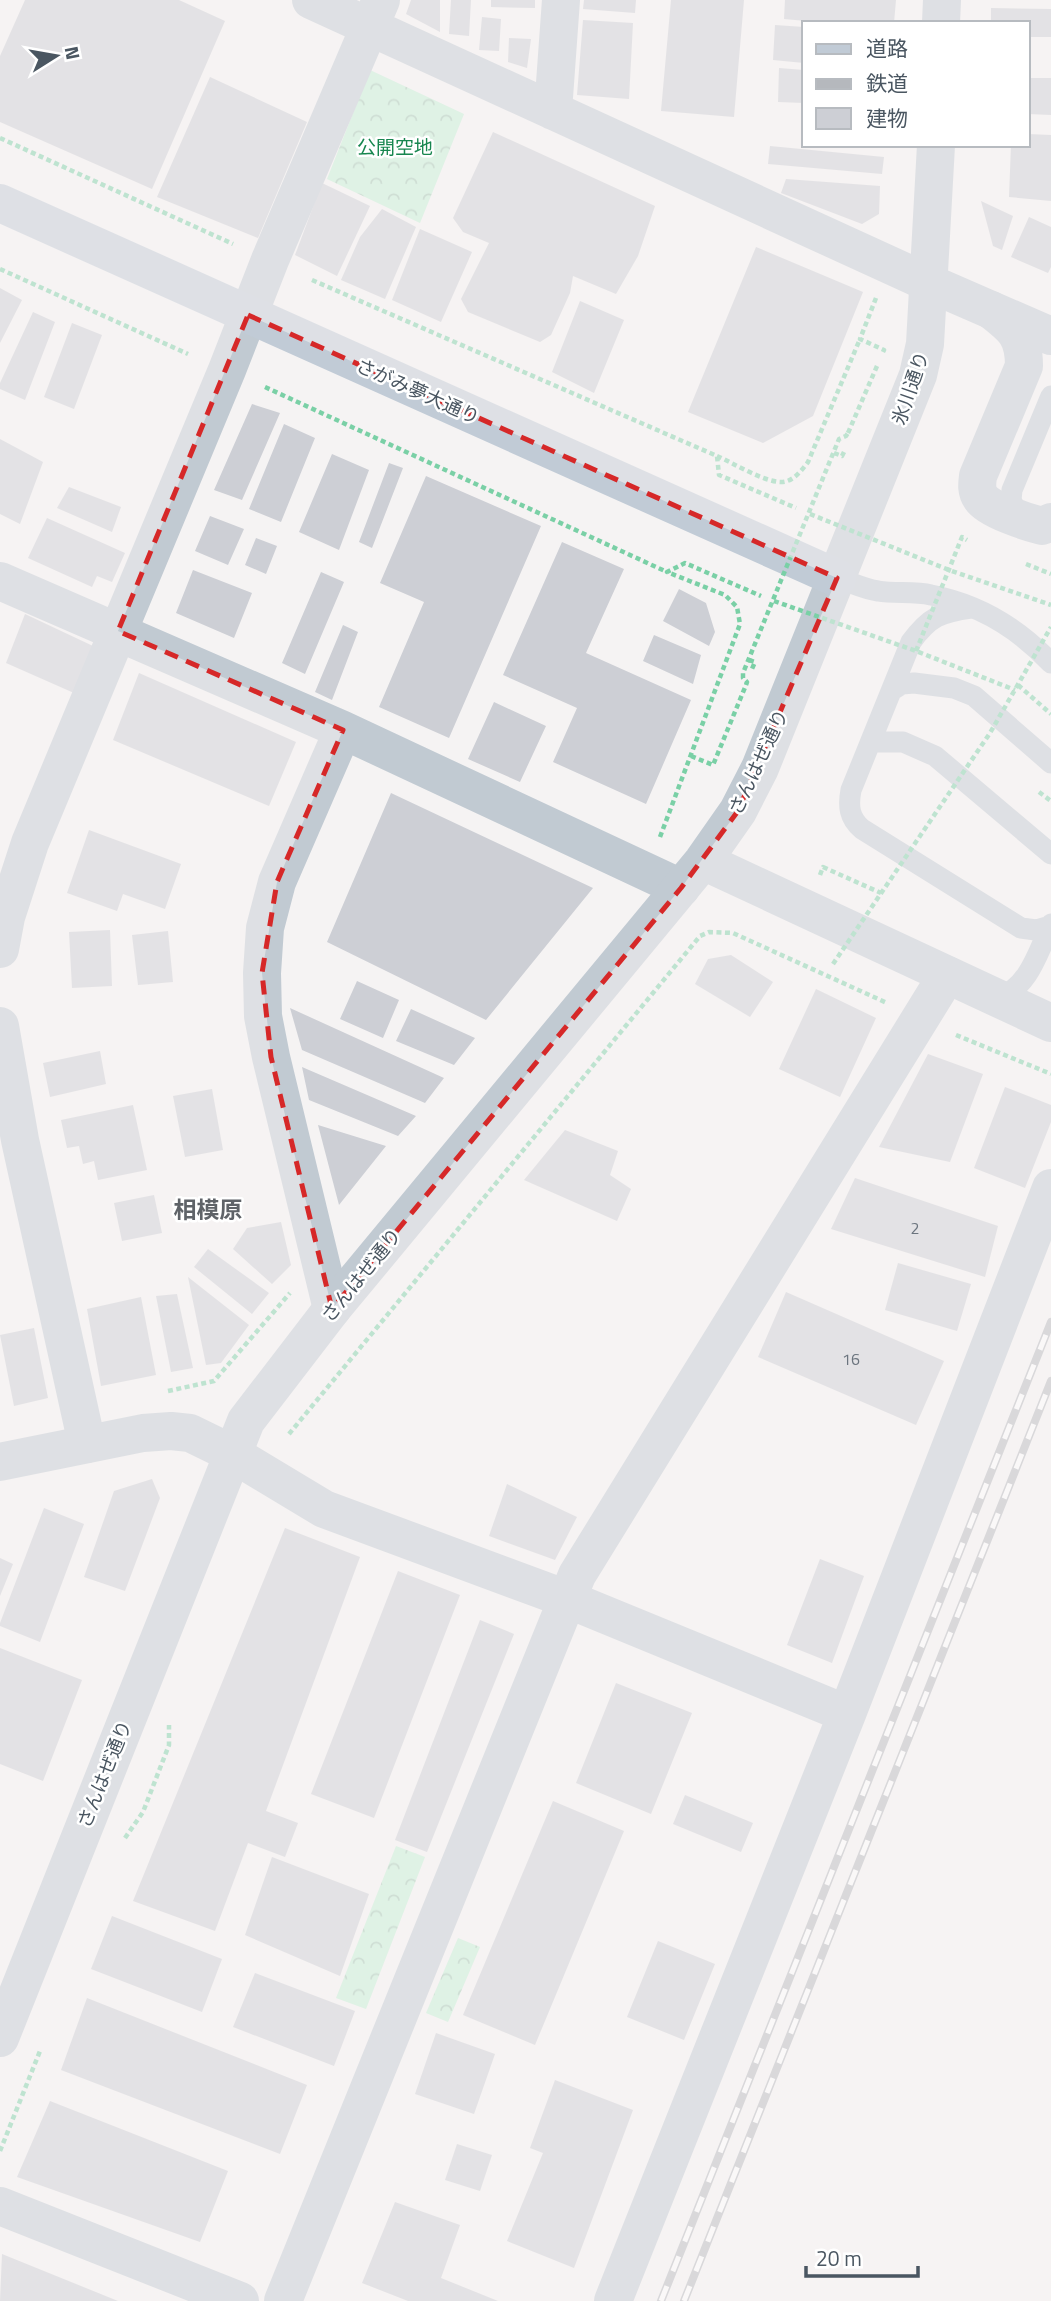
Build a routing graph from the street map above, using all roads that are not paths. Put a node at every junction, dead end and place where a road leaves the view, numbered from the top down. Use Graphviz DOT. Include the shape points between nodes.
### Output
graph roads {
  1 [pos="311,0"];
  2 [pos="561,0"];
  3 [pos="943,0"];
  4 [pos="375,13"];
  5 [pos="941,21"];
  6 [pos="553,111"];
  7 [pos="936,147"];
  8 [pos="0,203"];
  9 [pos="929,283"];
  10 [pos="991,310"];
  11 [pos="248,315"];
  12 [pos="1051,336"];
  13 [pos="1051,396"];
  14 [pos="1035,520"];
  15 [pos="836,578"];
  16 [pos="0,581"];
  17 [pos="971,608"];
  18 [pos="118,631"];
  19 [pos="1051,663"];
  20 [pos="891,691"];
  21 [pos="343,730"];
  22 [pos="871,742"];
  23 [pos="1051,764"];
  24 [pos="1051,855"];
  25 [pos="692,875"];
  26 [pos="1051,925"];
  27 [pos="0,949"];
  28 [pos="947,975"];
  29 [pos="997,998"];
  30 [pos="1051,1023"];
  31 [pos="0,1026"];
  32 [pos="10,1143"];
  33 [pos="1051,1188"];
  34 [pos="332,1309"];
  35 [pos="87,1444"];
  36 [pos="232,1452"];
  37 [pos="0,1462"];
  38 [pos="566,1599"];
  39 [pos="846,1714"];
  40 [pos="0,2038"];
  41 [pos="0,2206"];
  42 [pos="240,2301"];
  43 [pos="283,2301"];
  44 [pos="613,2301"];
  1 -- 4 [label="street"];
  2 -- 6 [label="street"];
  3 -- 5 [label="street"];
  4 -- 6 [label="street"];
  4 -- 11 [label="street"];
  6 -- 9 [label="street"];
  7 -- 9 [label="street, 氷川通り"];
  8 -- 11 [label="main road, さがみ夢大通り"];
  9 -- 10 [label="street"];
  9 -- 15 [label="street, 氷川通り" via="918,375"];
  10 -- 12 [label="street"];
  10 -- 14 [label="street" via="1015,328 1024,347 1024,366 978,476 977,489 988,505"];
  11 -- 15 [label="main road, さがみ夢大通り"];
  11 -- 18 [label="street"];
  13 -- 14 [label="lane" via="1012,490 1011,500"];
  15 -- 17 [label="lane" via="877,591 932,595"];
  15 -- 25 [label="street, さんはぜ通り" via="760,768 738,811"];
  16 -- 18 [label="street"];
  17 -- 19 [label="lane" via="1008,625"];
  17 -- 20 [label="lane" via="938,615 921,628"];
  18 -- 21 [label="street"];
  18 -- 27 [label="street" via="30,842"];
  20 -- 22 [label="lane"];
  20 -- 23 [label="lane" via="914,683 954,688 974,696"];
  21 -- 25 [label="street"];
  21 -- 34 [label="street" via="277,882 265,928 262,973 263,1016 271,1057"];
  22 -- 24 [label="lane" via="903,742 935,756"];
  22 -- 26 [label="lane" via="851,790 848,805 854,822 1021,928 1037,930"];
  25 -- 28 [label="street"];
  25 -- 34 [label="street, さんはぜ通り"];
  26 -- 29 [label="lane" via="1019,987"];
  28 -- 29 [label="street"];
  28 -- 38 [label="street"];
  29 -- 30 [label="street"];
  31 -- 32 [label="street"];
  32 -- 35 [label="street"];
  33 -- 39 [label="street"];
  34 -- 36 [label="street, さんはぜ通り" via="246,1421"];
  35 -- 36 [label="street" via="171,1431 190,1433"];
  35 -- 37 [label="street"];
  36 -- 38 [label="street" via="324,1509"];
  36 -- 40 [label="street, さんはぜ通り"];
  38 -- 39 [label="street"];
  38 -- 43 [label="street"];
  39 -- 44 [label="street"];
  41 -- 42 [label="street"];
}
